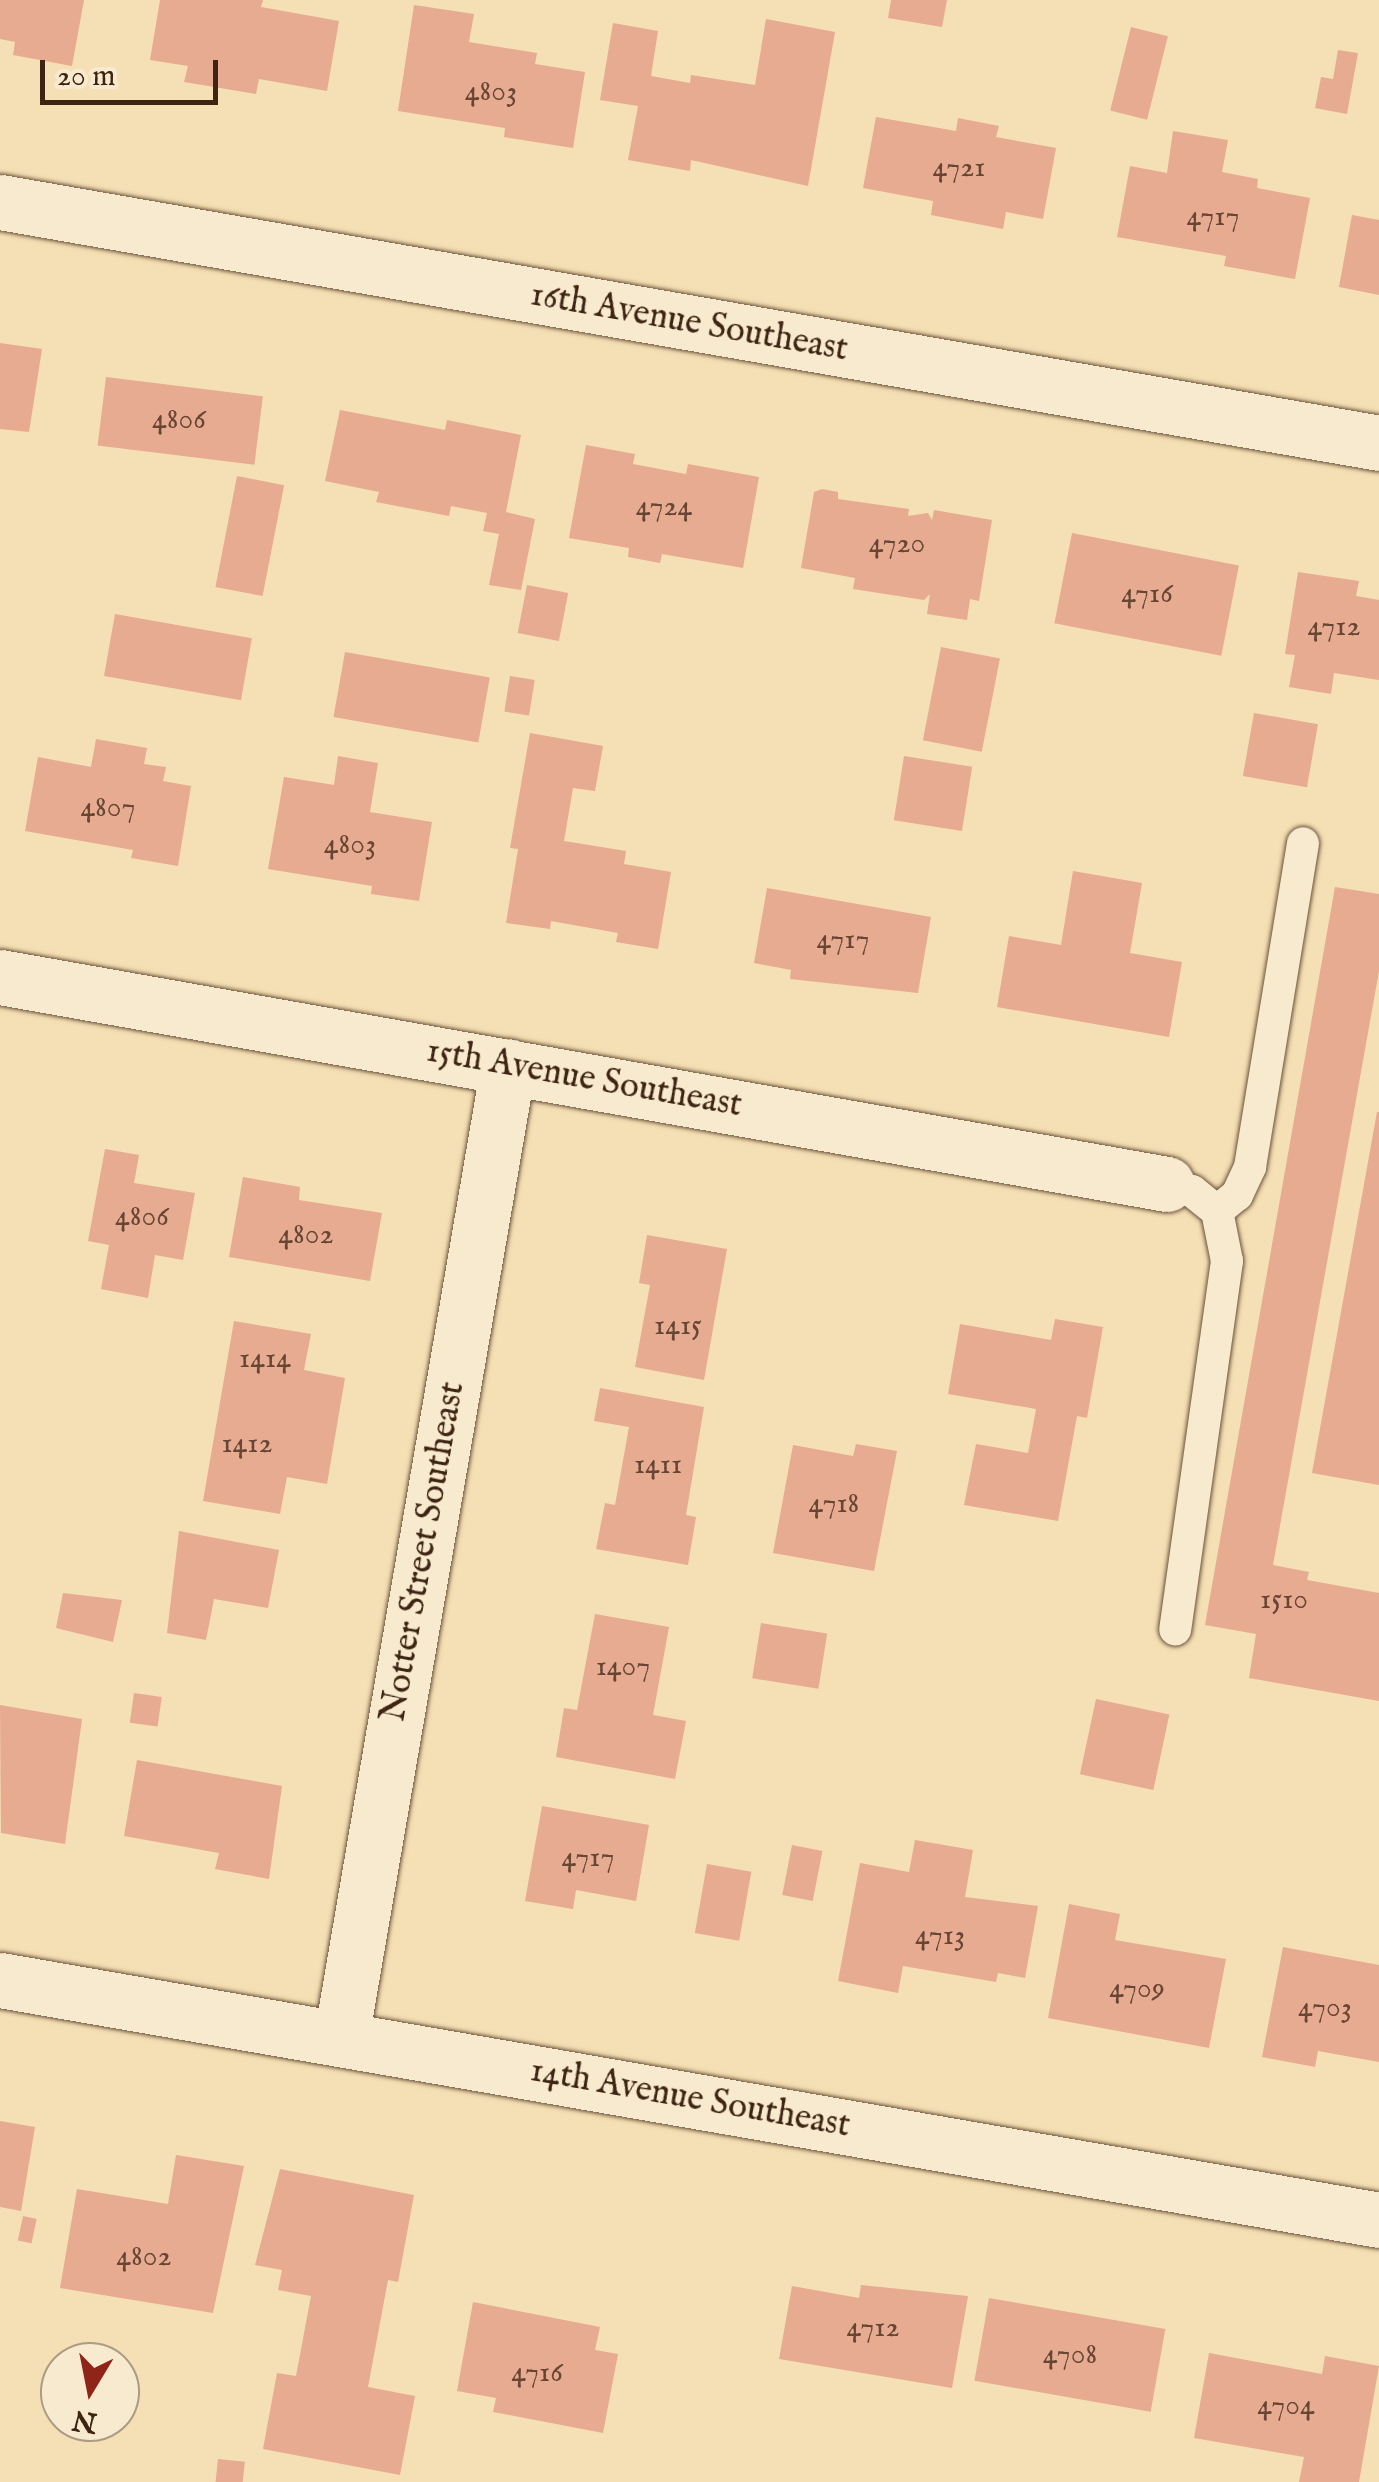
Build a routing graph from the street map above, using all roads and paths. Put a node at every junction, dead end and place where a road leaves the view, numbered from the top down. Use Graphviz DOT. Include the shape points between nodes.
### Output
graph roads {
  1 [pos="0,202"];
  2 [pos="1379,443"];
  3 [pos="1303,843"];
  4 [pos="0,978"];
  5 [pos="508,1066"];
  6 [pos="1166,1184"];
  7 [pos="1217,1211"];
  8 [pos="1176,1628"];
  9 [pos="0,1980"];
  10 [pos="341,2038"];
  11 [pos="1379,2220"];
  1 -- 2 [label="street, 16th Avenue Southeast"];
  3 -- 7 [label="lane" via="1250,1167 1237,1195"];
  4 -- 5 [label="street, 15th Avenue Southeast"];
  5 -- 6 [label="street, 15th Avenue Southeast"];
  5 -- 10 [label="street, Notter Street Southeast"];
  6 -- 7 [label="lane" via="1192,1191"];
  7 -- 8 [label="lane" via="1226,1261"];
  9 -- 10 [label="street, 14th Avenue Southeast"];
  10 -- 11 [label="street, 14th Avenue Southeast"];
}
